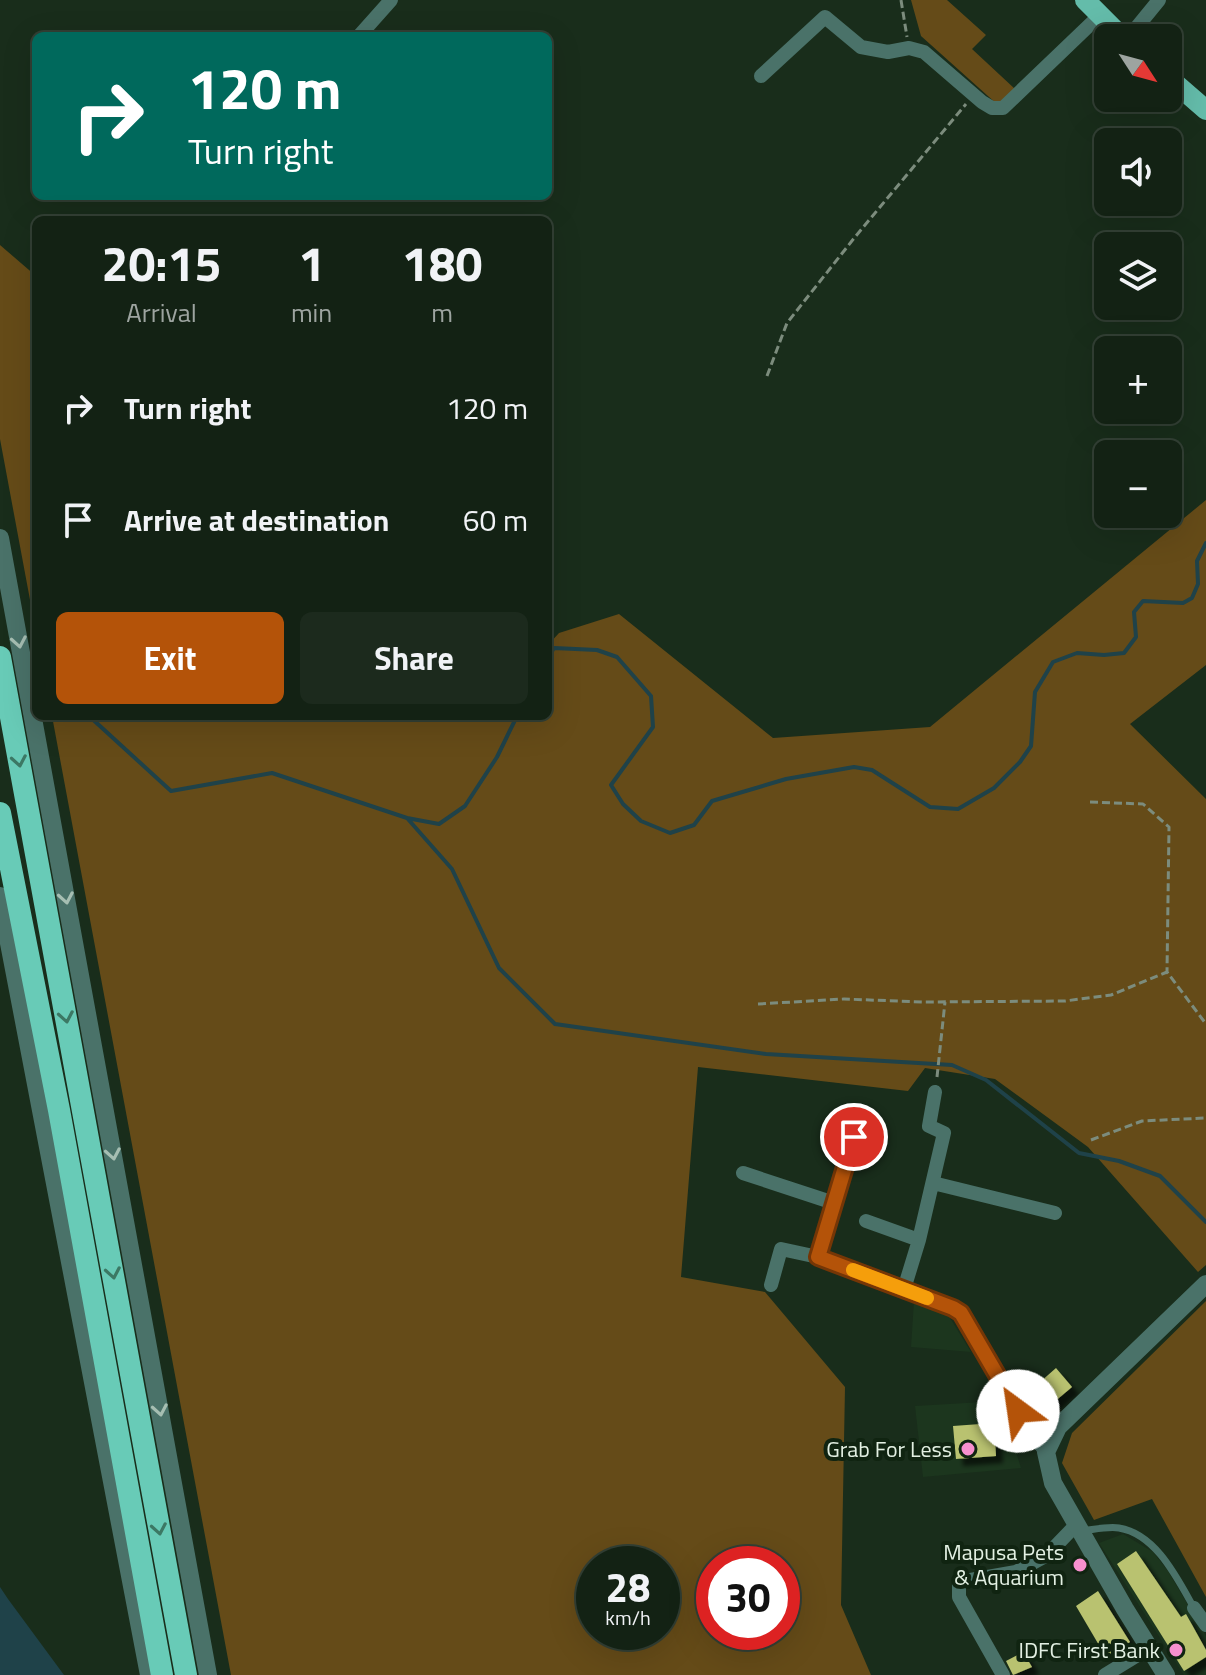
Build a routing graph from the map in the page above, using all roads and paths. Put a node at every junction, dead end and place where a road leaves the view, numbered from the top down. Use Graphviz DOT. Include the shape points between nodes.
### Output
graph roads {
  1 [pos="391,0"];
  2 [pos="901,0"];
  3 [pos="1159,0"];
  4 [pos="1092,7"];
  5 [pos="1111,24"];
  6 [pos="1138,24"];
  7 [pos="363,32"];
  8 [pos="909,48"];
  9 [pos="761,76"];
  10 [pos="1182,89"];
  11 [pos="974,95"];
  12 [pos="1206,110"];
  13 [pos="767,376"];
  14 [pos="0,538"];
  15 [pos="0,657"];
  16 [pos="32,713"];
  17 [pos="33,720"];
  18 [pos="1090,802"];
  19 [pos="0,813"];
  20 [pos="0,896"];
  21 [pos="1167,972"];
  22 [pos="945,1002"];
  23 [pos="758,1004"];
  24 [pos="1206,1024"];
  25 [pos="935,1092"];
  26 [pos="1206,1118"];
  27 [pos="854,1137"];
  28 [pos="1091,1140"];
  29 [pos="743,1173"];
  30 [pos="933,1183"];
  31 [pos="834,1203"];
  32 [pos="1055,1213"];
  33 [pos="866,1221"];
  34 [pos="919,1240"];
  35 [pos="818,1257"];
  36 [pos="1206,1284"];
  37 [pos="771,1285"];
  38 [pos="904,1289"];
  39 [pos="1046,1452"];
  40 [pos="1077,1528"];
  41 [pos="1194,1608"];
  42 [pos="1206,1625"];
  43 [pos="1149,1648"];
  44 [pos="149,1675"];
  45 [pos="162,1675"];
  46 [pos="186,1675"];
  47 [pos="208,1675"];
  48 [pos="1003,1675"];
  49 [pos="1105,1675"];
  50 [pos="1166,1675"];
  1 -- 7 [label="street"];
  2 -- 8 [label="path"];
  3 -- 6 [label="street"];
  4 -- 5 [label="main road"];
  4 -- 11 [label="street" via="1003,108 992,108"];
  8 -- 9 [label="street" via="888,52 861,47 825,17"];
  8 -- 11 [label="street" via="924,52"];
  10 -- 12 [label="main road"];
  11 -- 13 [label="path" via="787,323"];
  14 -- 16 [label="street, one-way"];
  15 -- 46 [label="highway, one-way"];
  17 -- 47 [label="street, one-way"];
  18 -- 21 [label="path" via="1143,804 1169,827"];
  19 -- 45 [label="highway"];
  20 -- 44 [label="street"];
  21 -- 22 [label="path" via="1111,995 1065,1001"];
  21 -- 24 [label="path"];
  22 -- 23 [label="path" via="844,999"];
  22 -- 25 [label="path"];
  25 -- 30 [label="street" via="929,1126 944,1133"];
  26 -- 28 [label="path" via="1142,1121"];
  27 -- 31 [label="street"];
  29 -- 31 [label="street"];
  30 -- 32 [label="street"];
  30 -- 34 [label="street"];
  31 -- 35 [label="street"];
  33 -- 34 [label="street"];
  34 -- 38 [label="street"];
  35 -- 37 [label="street" via="781,1249"];
  35 -- 38 [label="street"];
  36 -- 39 [label="street" via="1058,1427"];
  38 -- 39 [label="street" via="961,1313"];
  39 -- 40 [label="street" via="1053,1483"];
  40 -- 41 [label="lane" via="1119,1528 1149,1541"];
  40 -- 43 [label="street"];
  40 -- 48 [label="street" via="1047,1555 1016,1572 959,1582 959,1597"];
  41 -- 42 [label="street"];
  43 -- 49 [label="street"];
  43 -- 50 [label="street"];
}
